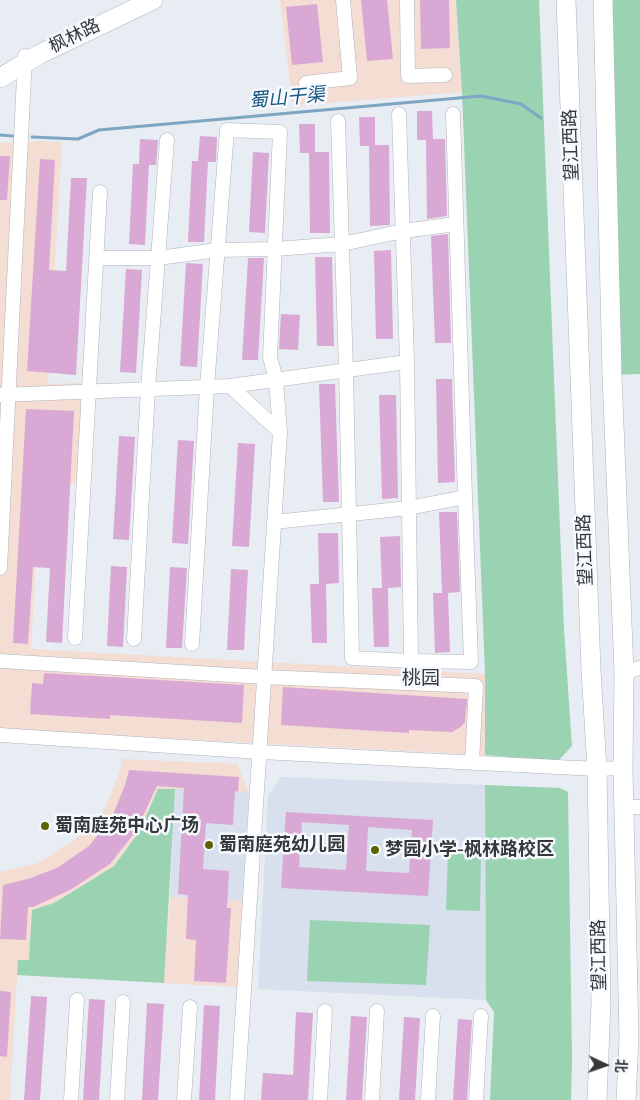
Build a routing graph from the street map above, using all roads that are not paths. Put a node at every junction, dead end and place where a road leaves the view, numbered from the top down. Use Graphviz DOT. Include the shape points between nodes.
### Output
graph roads {
  1 [pos="128,0"];
  2 [pos="153,0"];
  3 [pos="343,0"];
  4 [pos="407,0"];
  5 [pos="566,0"];
  6 [pos="602,0"];
  7 [pos="25,58"];
  8 [pos="0,68"];
  9 [pos="445,75"];
  10 [pos="0,78"];
  11 [pos="306,83"];
  12 [pos="399,114"];
  13 [pos="453,114"];
  14 [pos="338,121"];
  15 [pos="167,140"];
  16 [pos="100,192"];
  17 [pos="456,224"];
  18 [pos="403,231"];
  19 [pos="342,244"];
  20 [pos="275,249"];
  21 [pos="218,250"];
  22 [pos="96,258"];
  23 [pos="158,258"];
  24 [pos="407,362"];
  25 [pos="346,370"];
  26 [pos="276,380"];
  27 [pos="230,386"];
  28 [pos="207,387"];
  29 [pos="148,389"];
  30 [pos="89,391"];
  31 [pos="4,395"];
  32 [pos="280,432"];
  33 [pos="464,497"];
  34 [pos="409,508"];
  35 [pos="349,515"];
  36 [pos="274,522"];
  37 [pos="0,568"];
  38 [pos="75,638"];
  39 [pos="134,639"];
  40 [pos="192,644"];
  41 [pos="0,661"];
  42 [pos="412,661"];
  43 [pos="632,670"];
  44 [pos="264,677"];
  45 [pos="0,735"];
  46 [pos="260,751"];
  47 [pos="472,762"];
  48 [pos="623,768"];
  49 [pos="597,769"];
  50 [pos="632,807"];
  51 [pos="77,1000"];
  52 [pos="123,1002"];
  53 [pos="190,1006"];
  54 [pos="324,1011"];
  55 [pos="377,1011"];
  56 [pos="433,1016"];
  57 [pos="481,1016"];
  58 [pos="634,1034"];
  59 [pos="71,1100"];
  60 [pos="117,1100"];
  61 [pos="184,1100"];
  62 [pos="237,1100"];
  63 [pos="320,1100"];
  64 [pos="372,1100"];
  65 [pos="428,1100"];
  66 [pos="476,1100"];
  67 [pos="597,1100"];
  68 [pos="626,1100"];
  1 -- 7 [label="main road, 枫林路" via="75,23"];
  2 -- 7 [label="main road, 枫林路" via="40,54"];
  3 -- 11 [label="street" via="350,78"];
  4 -- 9 [label="street" via="408,76"];
  5 -- 49 [label="main road, 望江西路"];
  6 -- 43 [label="main road, 望江西路" via="612,375"];
  7 -- 8 [label="main road, 枫林路"];
  7 -- 10 [label="main road, 枫林路"];
  7 -- 31 [label="street"];
  12 -- 18 [label="street"];
  13 -- 17 [label="street"];
  14 -- 19 [label="street"];
  15 -- 23 [label="street"];
  16 -- 22 [label="street"];
  17 -- 18 [label="street"];
  17 -- 33 [label="street"];
  18 -- 19 [label="street"];
  18 -- 24 [label="street"];
  19 -- 20 [label="street"];
  19 -- 25 [label="street"];
  20 -- 21 [label="street"];
  20 -- 21 [label="street" via="280,132 227,130"];
  20 -- 26 [label="street" via="270,357"];
  21 -- 23 [label="street"];
  21 -- 28 [label="street"];
  22 -- 23 [label="street"];
  22 -- 30 [label="street"];
  23 -- 29 [label="street"];
  24 -- 25 [label="street"];
  24 -- 34 [label="street"];
  25 -- 26 [label="street"];
  25 -- 35 [label="street"];
  26 -- 27 [label="street"];
  26 -- 32 [label="street"];
  27 -- 28 [label="street"];
  27 -- 32 [label="street"];
  28 -- 29 [label="street"];
  28 -- 40 [label="street"];
  29 -- 30 [label="street"];
  29 -- 39 [label="street"];
  30 -- 31 [label="street"];
  30 -- 38 [label="street"];
  31 -- 37 [label="street"];
  32 -- 36 [label="street"];
  33 -- 34 [label="street"];
  33 -- 42 [label="street" via="472,662"];
  34 -- 35 [label="street"];
  34 -- 42 [label="street"];
  35 -- 36 [label="street"];
  35 -- 42 [label="street" via="352,658"];
  36 -- 44 [label="street"];
  41 -- 44 [label="street"];
  43 -- 48 [label="main road, 望江西路"];
  44 -- 46 [label="street"];
  44 -- 47 [label="street" via="476,686"];
  45 -- 46 [label="street"];
  46 -- 47 [label="street"];
  46 -- 62 [label="street"];
  47 -- 49 [label="street"];
  48 -- 49 [label="street"];
  48 -- 50 [label="main road, 望江西路"];
  49 -- 67 [label="main road, 望江西路" via="601,1003"];
  50 -- 58 [label="main road, 望江西路"];
  51 -- 59 [label="street"];
  52 -- 60 [label="street"];
  53 -- 61 [label="street"];
  54 -- 63 [label="street"];
  55 -- 64 [label="street"];
  56 -- 65 [label="street"];
  57 -- 66 [label="street"];
  58 -- 68 [label="main road, 望江西路"];
}
